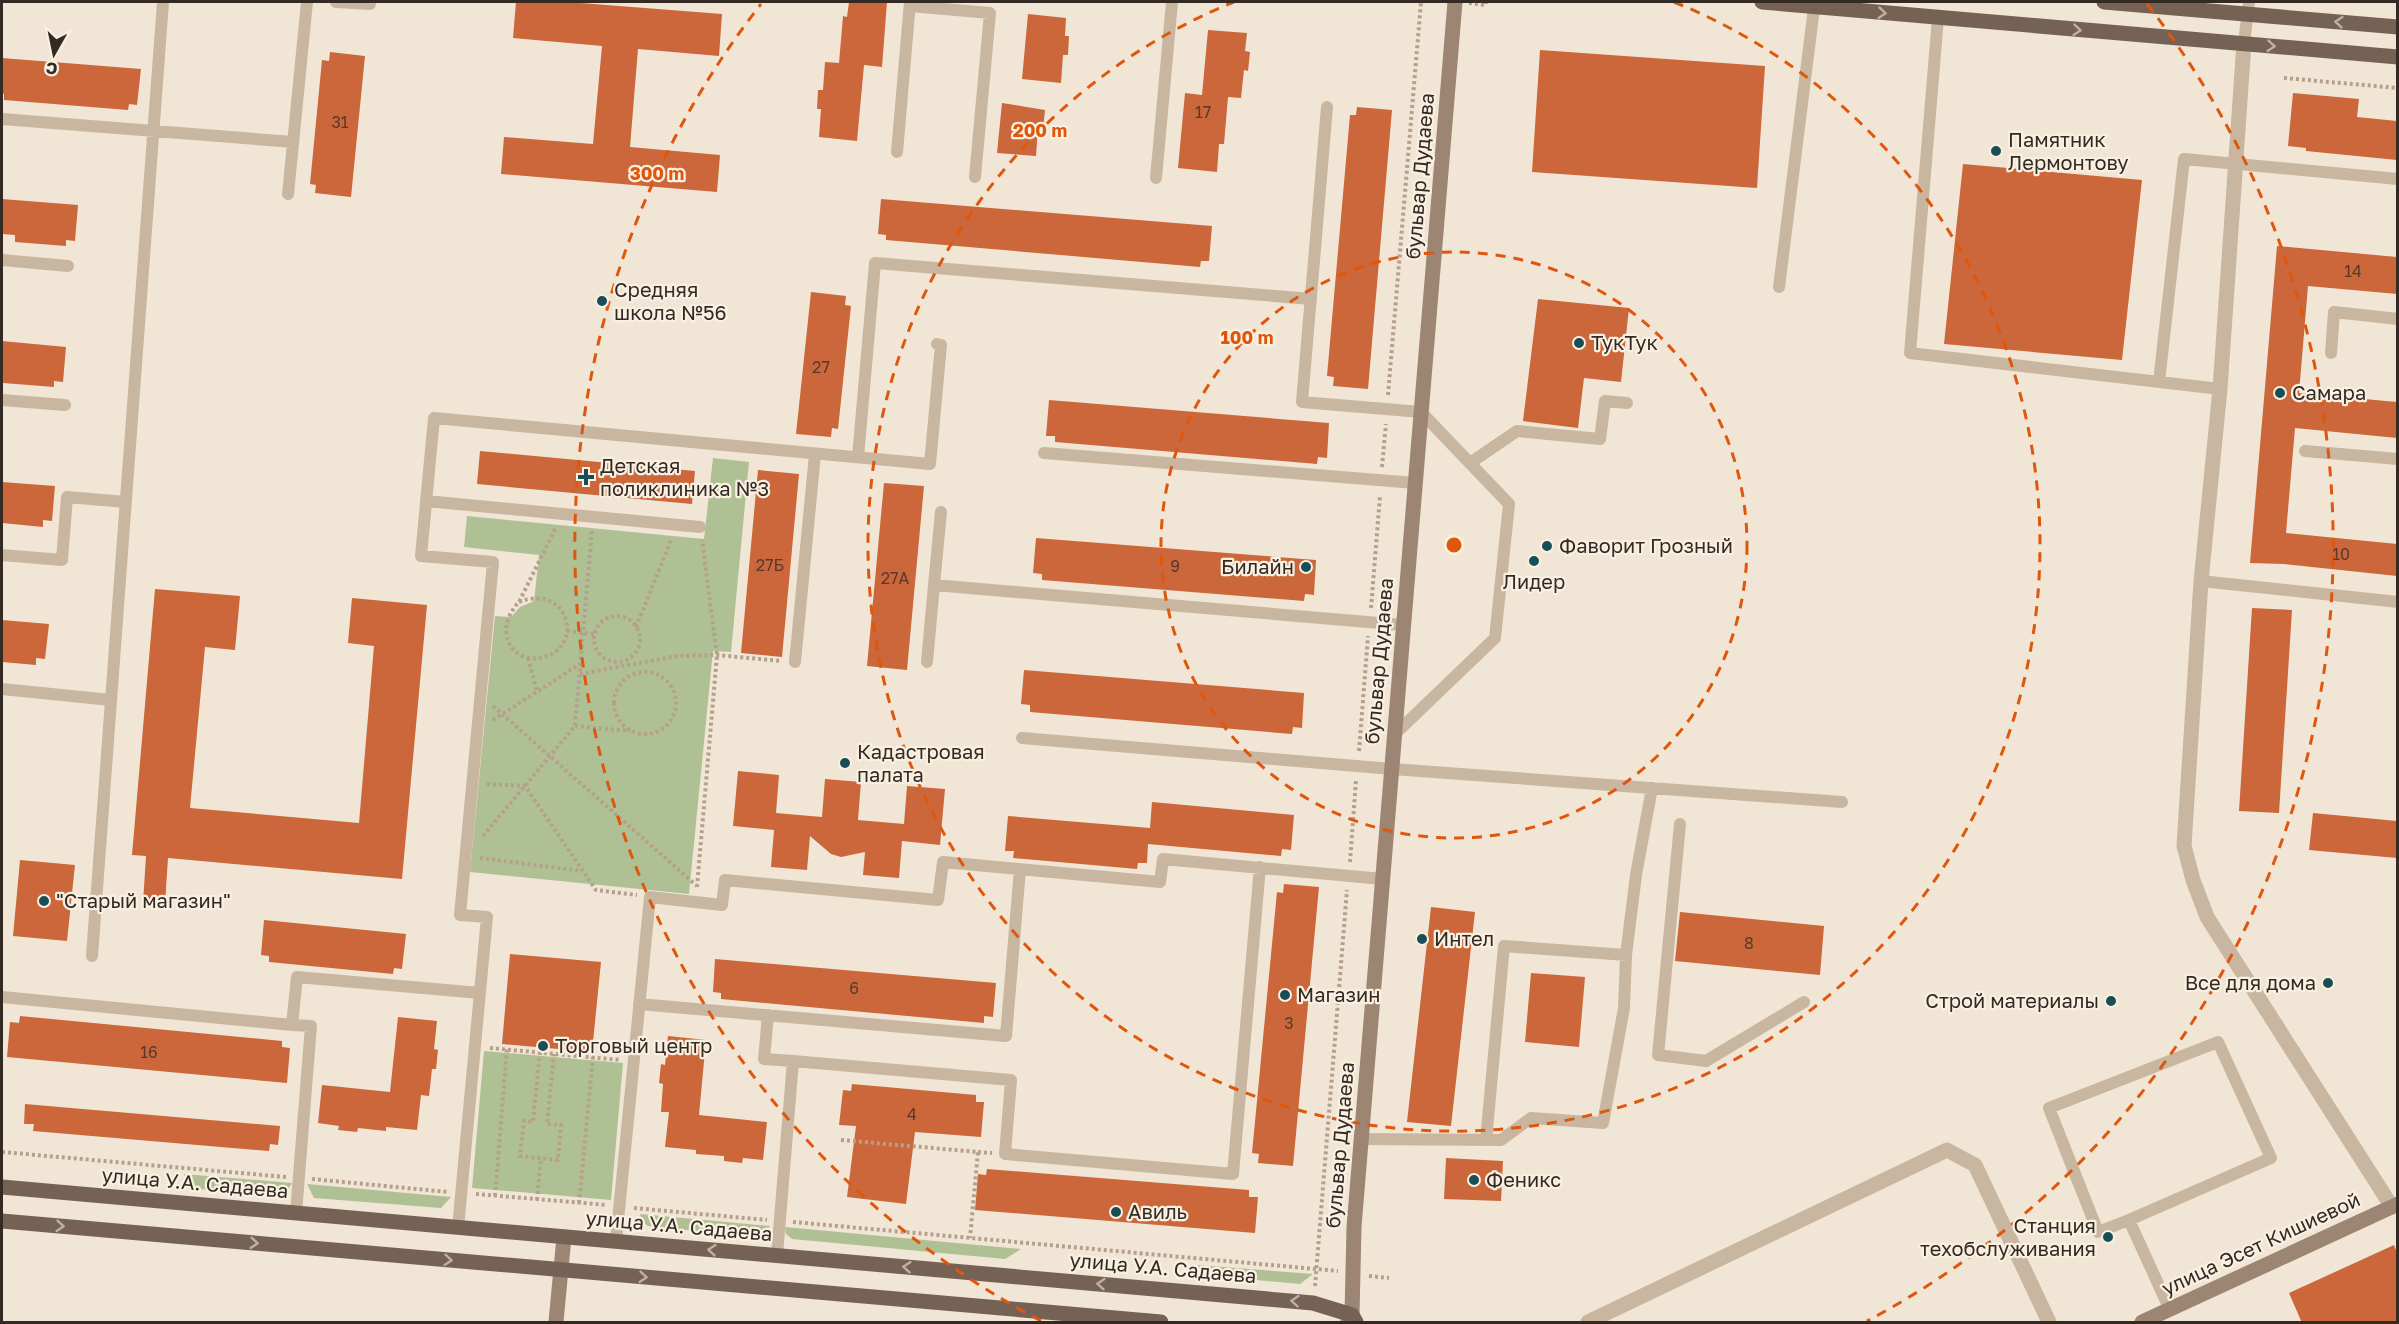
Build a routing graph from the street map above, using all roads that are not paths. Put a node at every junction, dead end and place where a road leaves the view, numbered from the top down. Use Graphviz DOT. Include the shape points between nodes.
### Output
graph roads {
  1 [pos="163,2"];
  2 [pos="307,2"];
  3 [pos="336,2"];
  4 [pos="370,2"];
  5 [pos="1172,2"];
  6 [pos="1455,2"];
  7 [pos="1762,2"];
  8 [pos="2104,2"];
  9 [pos="910,4"];
  10 [pos="1814,8"];
  11 [pos="2248,8"];
  12 [pos="1938,18"];
  13 [pos="2397,27"];
  14 [pos="2244,43"];
  15 [pos="2397,57"];
  16 [pos="1327,107"];
  17 [pos="2,119"];
  18 [pos="154,131"];
  19 [pos="293,142"];
  20 [pos="897,152"];
  21 [pos="2237,164"];
  22 [pos="975,177"];
  23 [pos="1156,178"];
  24 [pos="2397,179"];
  25 [pos="288,194"];
  26 [pos="2,260"];
  27 [pos="68,266"];
  28 [pos="1779,287"];
  29 [pos="1311,299"];
  30 [pos="2397,319"];
  31 [pos="937,344"];
  32 [pos="2331,353"];
  33 [pos="2159,382"];
  34 [pos="2220,389"];
  35 [pos="2,400"];
  36 [pos="1627,403"];
  37 [pos="65,405"];
  38 [pos="1421,412"];
  39 [pos="2305,450"];
  40 [pos="1044,453"];
  41 [pos="815,454"];
  42 [pos="858,458"];
  43 [pos="2397,459"];
  44 [pos="1470,463"];
  45 [pos="1415,483"];
  46 [pos="426,501"];
  47 [pos="126,502"];
  48 [pos="941,512"];
  49 [pos="700,527"];
  50 [pos="2,555"];
  51 [pos="2201,580"];
  52 [pos="934,585"];
  53 [pos="2397,602"];
  54 [pos="1403,625"];
  55 [pos="795,662"];
  56 [pos="927,662"];
  57 [pos="2,689"];
  58 [pos="111,699"];
  59 [pos="1395,734"];
  60 [pos="1023,738"];
  61 [pos="1392,769"];
  62 [pos="1652,788"];
  63 [pos="1842,802"];
  64 [pos="1680,824"];
  65 [pos="1260,867"];
  66 [pos="1020,870"];
  67 [pos="1383,879"];
  68 [pos="1626,955"];
  69 [pos="92,956"];
  70 [pos="480,993"];
  71 [pos="2,998"];
  72 [pos="1804,1002"];
  73 [pos="639,1004"];
  74 [pos="768,1015"];
  75 [pos="292,1025"];
  76 [pos="793,1061"];
  77 [pos="1361,1139"];
  78 [pos="1486,1140"];
  79 [pos="2,1187"];
  80 [pos="2395,1206"];
  81 [pos="296,1213"];
  82 [pos="2129,1220"];
  83 [pos="2,1221"];
  84 [pos="458,1227"];
  85 [pos="564,1237"];
  86 [pos="616,1241"];
  87 [pos="777,1255"];
  88 [pos="561,1270"];
  89 [pos="2170,1310"];
  90 [pos="1352,1320"];
  91 [pos="556,1323"];
  92 [pos="1161,1323"];
  93 [pos="1588,1323"];
  94 [pos="2049,1323"];
  95 [pos="2142,1323"];
  1 -- 18 [label="lane"];
  2 -- 19 [label="lane"];
  3 -- 4 [label="lane"];
  5 -- 23 [label="lane"];
  6 -- 38 [label="main road, бульвар Дудаева"];
  7 -- 10 [label="main road"];
  8 -- 11 [label="main road"];
  9 -- 20 [label="lane"];
  9 -- 22 [label="lane" via="990,13"];
  10 -- 12 [label="main road, one-way"];
  10 -- 28 [label="lane"];
  13 -- 11 [label="main road, one-way"];
  11 -- 14 [label="lane"];
  12 -- 14 [label="main road, one-way"];
  12 -- 33 [label="lane" via="1910,353"];
  14 -- 15 [label="main road, one-way"];
  14 -- 21 [label="street"];
  16 -- 29 [label="lane"];
  17 -- 18 [label="lane"];
  18 -- 19 [label="lane"];
  18 -- 47 [label="lane"];
  19 -- 25 [label="lane"];
  21 -- 24 [label="lane"];
  21 -- 33 [label="lane" via="2184,159"];
  21 -- 34 [label="street"];
  26 -- 27 [label="lane"];
  29 -- 38 [label="lane" via="1302,402"];
  29 -- 42 [label="lane" via="875,263"];
  30 -- 32 [label="lane" via="2334,312"];
  31 -- 42 [label="lane" via="941,345 930,464"];
  33 -- 34 [label="lane"];
  34 -- 51 [label="street"];
  35 -- 37 [label="lane"];
  36 -- 44 [label="lane" via="1605,401 1600,439 1517,431"];
  38 -- 44 [label="lane"];
  38 -- 45 [label="main road, бульвар Дудаева"];
  39 -- 43 [label="lane"];
  40 -- 45 [label="lane"];
  41 -- 42 [label="lane"];
  41 -- 46 [label="lane" via="434,418"];
  41 -- 55 [label="lane"];
  44 -- 59 [label="lane" via="1509,504 1496,638"];
  45 -- 54 [label="main road, бульвар Дудаева"];
  46 -- 49 [label="lane"];
  46 -- 70 [label="lane" via="421,556 493,562 460,915 487,917"];
  47 -- 50 [label="lane" via="67,497 62,560"];
  47 -- 58 [label="lane"];
  48 -- 52 [label="lane"];
  51 -- 53 [label="lane"];
  51 -- 80 [label="street" via="2184,846 2193,880 2207,917"];
  52 -- 54 [label="lane"];
  52 -- 56 [label="lane"];
  54 -- 59 [label="main road, бульвар Дудаева"];
  57 -- 58 [label="lane"];
  58 -- 69 [label="lane"];
  59 -- 61 [label="main road, бульвар Дудаева"];
  60 -- 61 [label="lane"];
  61 -- 62 [label="lane"];
  61 -- 67 [label="main road, бульвар Дудаева"];
  62 -- 63 [label="lane"];
  62 -- 68 [label="lane"];
  64 -- 72 [label="lane" via="1658,1055 1706,1061"];
  65 -- 66 [label="lane" via="1162,858 1160,882"];
  65 -- 67 [label="lane"];
  65 -- 76 [label="lane" via="1233,1174 1005,1154 1011,1080"];
  66 -- 73 [label="lane" via="943,862 938,900 724,880 722,905 650,897"];
  66 -- 74 [label="lane" via="1006,1036"];
  67 -- 77 [label="main road, бульвар Дудаева"];
  68 -- 78 [label="lane" via="1624,1008 1603,1123 1531,1118 1501,1140"];
  68 -- 78 [label="lane" via="1504,946"];
  70 -- 75 [label="lane" via="297,977"];
  70 -- 84 [label="lane"];
  71 -- 75 [label="lane"];
  73 -- 74 [label="lane"];
  73 -- 86 [label="lane"];
  74 -- 76 [label="lane" via="765,1059"];
  75 -- 81 [label="lane" via="311,1026"];
  76 -- 87 [label="lane"];
  77 -- 78 [label="lane"];
  77 -- 90 [label="main road, бульвар Дудаева" via="1351,1273"];
  79 -- 81 [label="main road, улица У.А. Садаева"];
  80 -- 89 [label="main road, улица Эсет Кишиевой"];
  81 -- 84 [label="main road, улица У.А. Садаева"];
  82 -- 82 [label="lane" via="2098,1232 2049,1108 2218,1042 2271,1158"];
  82 -- 89 [label="lane"];
  83 -- 88 [label="main road, one-way"];
  84 -- 85 [label="main road, улица У.А. Садаева"];
  85 -- 86 [label="main road, улица У.А. Садаева"];
  85 -- 88 [label="main road"];
  87 -- 86 [label="main road, улица У.А. Садаева, one-way"];
  90 -- 87 [label="main road, улица У.А. Садаева, one-way" via="1313,1303"];
  88 -- 91 [label="main road"];
  88 -- 92 [label="main road, one-way"];
  89 -- 95 [label="main road, улица Эсет Кишиевой"];
  93 -- 94 [label="street" via="1947,1150 1975,1166"];
}
